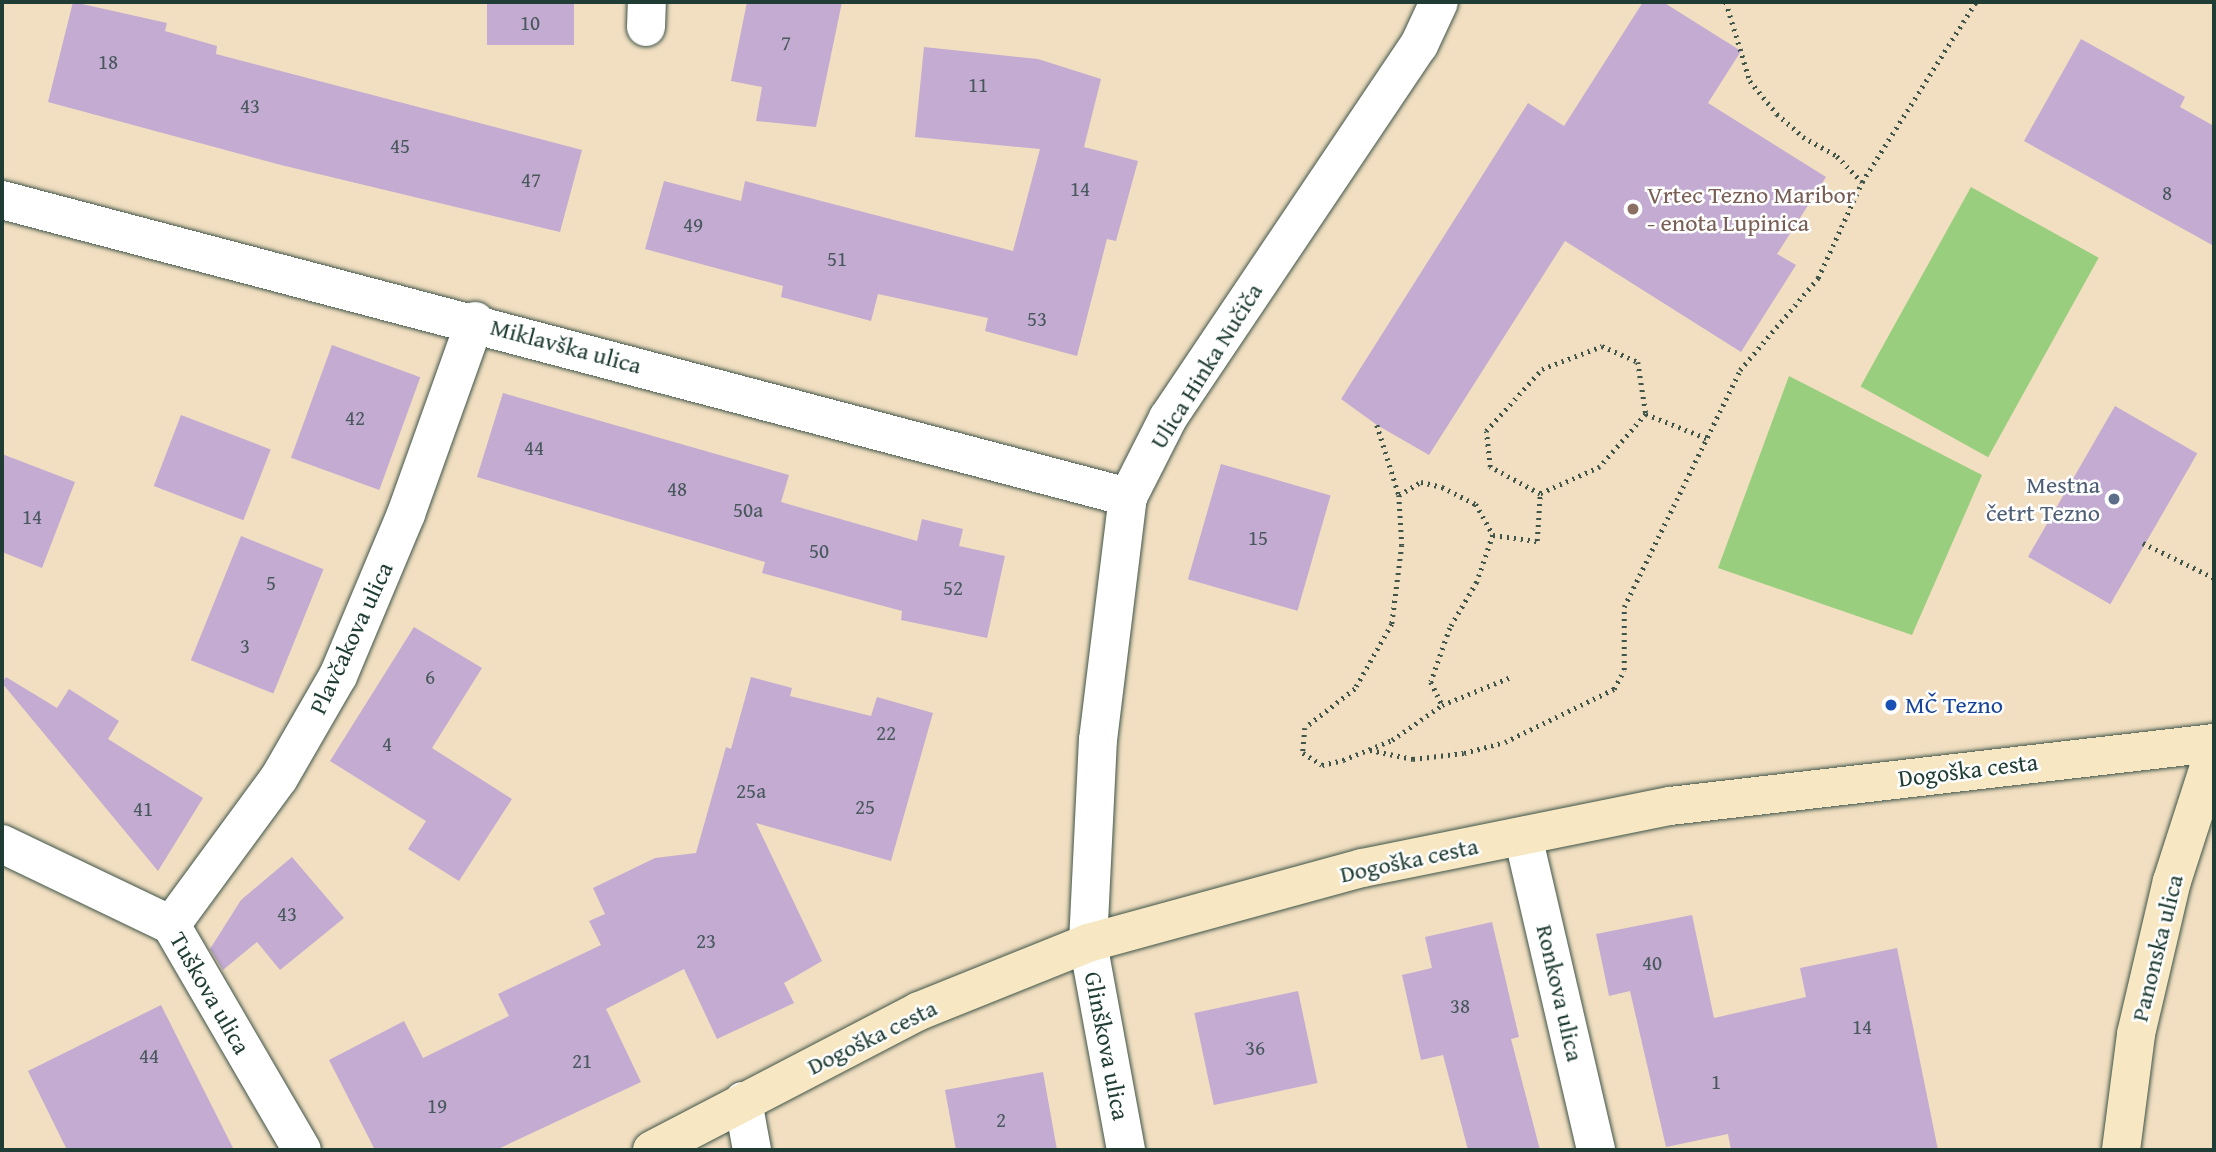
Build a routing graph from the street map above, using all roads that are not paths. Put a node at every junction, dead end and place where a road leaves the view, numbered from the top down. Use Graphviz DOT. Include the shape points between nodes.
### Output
graph roads {
  1 [pos="1439,2"];
  2 [pos="2,200"];
  3 [pos="475,321"];
  4 [pos="1128,497"];
  5 [pos="2214,743"];
  6 [pos="2214,751"];
  7 [pos="1523,836"];
  8 [pos="2,844"];
  9 [pos="172,925"];
  10 [pos="1088,943"];
  11 [pos="743,1101"];
  12 [pos="302,1150"];
  13 [pos="652,1150"];
  14 [pos="752,1150"];
  15 [pos="1126,1150"];
  16 [pos="1596,1150"];
  17 [pos="2121,1150"];
  1 -- 4 [label="street, Ulica Hinka Nučiča" via="1419,45 1168,418"];
  2 -- 3 [label="street, Miklavška ulica"];
  3 -- 4 [label="street, Miklavška ulica"];
  3 -- 9 [label="street, Plavčakova ulica" via="406,514 338,676 279,778"];
  4 -- 10 [label="street, Ulica Hinka Nučiča" via="1098,740"];
  5 -- 7 [label="street, Dogoška cesta" via="1670,806"];
  6 -- 17 [label="street, Panonska ulica" via="2172,881 2136,1034"];
  7 -- 10 [label="street, Dogoška cesta" via="1362,868"];
  7 -- 16 [label="street, Ronkova ulica"];
  8 -- 9 [label="street, Tuškova ulica"];
  9 -- 12 [label="street, Tuškova ulica"];
  10 -- 11 [label="street, Dogoška cesta" via="919,1011"];
  10 -- 15 [label="street, Glinškova ulica"];
  11 -- 13 [label="street, Dogoška cesta"];
  11 -- 14 [label="street"];
}
